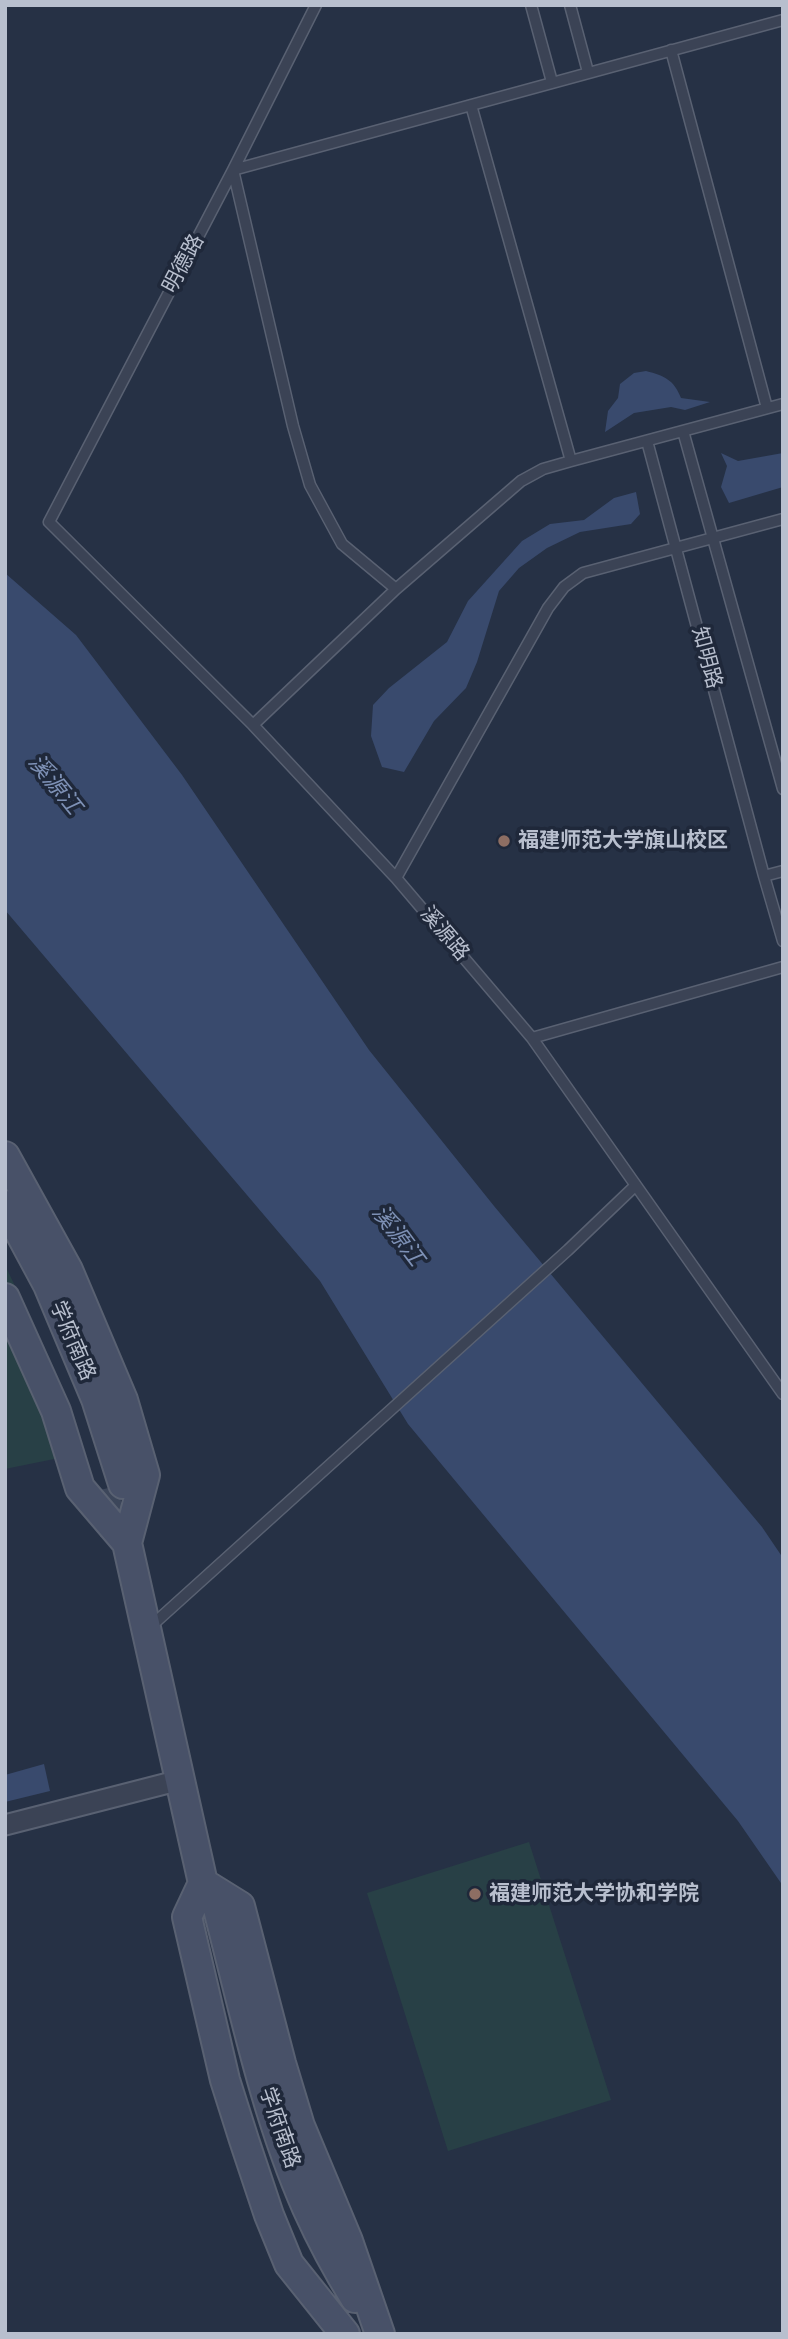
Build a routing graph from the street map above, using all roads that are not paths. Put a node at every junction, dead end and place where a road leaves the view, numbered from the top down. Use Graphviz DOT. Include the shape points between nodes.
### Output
graph roads {
  1 [pos="316,5"];
  2 [pos="531,5"];
  3 [pos="570,5"];
  4 [pos="783,20"];
  5 [pos="671,50"];
  6 [pos="588,72"];
  7 [pos="552,82"];
  8 [pos="471,104"];
  9 [pos="233,170"];
  10 [pos="783,404"];
  11 [pos="767,408"];
  12 [pos="683,431"];
  13 [pos="647,441"];
  14 [pos="571,461"];
  15 [pos="783,519"];
  16 [pos="49,522"];
  17 [pos="713,538"];
  18 [pos="676,548"];
  19 [pos="396,590"];
  20 [pos="253,725"];
  21 [pos="783,789"];
  22 [pos="783,872"];
  23 [pos="764,876"];
  24 [pos="396,878"];
  25 [pos="783,942"];
  26 [pos="783,967"];
  27 [pos="533,1038"];
  28 [pos="5,1156"];
  29 [pos="635,1186"];
  30 [pos="5,1205"];
  31 [pos="5,1244"];
  32 [pos="5,1298"];
  33 [pos="783,1394"];
  34 [pos="127,1543"];
  35 [pos="146,1631"];
  36 [pos="180,1780"];
  37 [pos="5,1825"];
  38 [pos="204,1883"];
  39 [pos="345,2334"];
  40 [pos="354,2334"];
  41 [pos="378,2334"];
  1 -- 9 [label="lane, 明德路"];
  2 -- 7 [label="lane"];
  3 -- 6 [label="lane"];
  4 -- 5 [label="lane"];
  5 -- 6 [label="lane"];
  5 -- 11 [label="lane"];
  6 -- 7 [label="lane"];
  7 -- 8 [label="lane"];
  8 -- 9 [label="lane"];
  8 -- 14 [label="lane"];
  9 -- 16 [label="lane, 明德路"];
  9 -- 19 [label="lane" via="310,485 342,544"];
  10 -- 11 [label="lane"];
  11 -- 12 [label="lane"];
  12 -- 13 [label="lane"];
  12 -- 17 [label="lane, 知明路"];
  13 -- 14 [label="lane"];
  13 -- 18 [label="lane, 知明路"];
  14 -- 19 [label="lane" via="521,481"];
  15 -- 17 [label="lane"];
  16 -- 20 [label="lane, 溪源路"];
  17 -- 18 [label="lane"];
  17 -- 21 [label="lane, 知明路"];
  18 -- 23 [label="lane, 知明路"];
  18 -- 24 [label="lane" via="583,573 564,587"];
  19 -- 20 [label="lane"];
  20 -- 24 [label="lane, 溪源路"];
  22 -- 23 [label="lane"];
  23 -- 25 [label="lane, 知明路"];
  24 -- 27 [label="lane, 溪源路"];
  26 -- 27 [label="lane"];
  27 -- 29 [label="lane, 溪源路"];
  28 -- 34 [label="main road" via="68,1270 123,1400 145,1475"];
  29 -- 33 [label="lane, 溪源路"];
  29 -- 35 [label="lane"];
  30 -- 31 [label="main road, 学府南路" via="54,1298 96,1399 113,1486 32,1294"];
  32 -- 34 [label="main road" via="56,1412 80,1488"];
  34 -- 35 [label="main road"];
  35 -- 36 [label="main road"];
  36 -- 37 [label="street"];
  36 -- 38 [label="main road"];
  38 -- 39 [label="main road" via="187,1917 225,2080 289,2264"];
  38 -- 41 [label="main road" via="240,1906 300,2126 348,2241"];
  40 -- 41 [label="main road, 学府南路" via="290,2214 262,2141 209,1911 278,2134 306,2207"];
}
